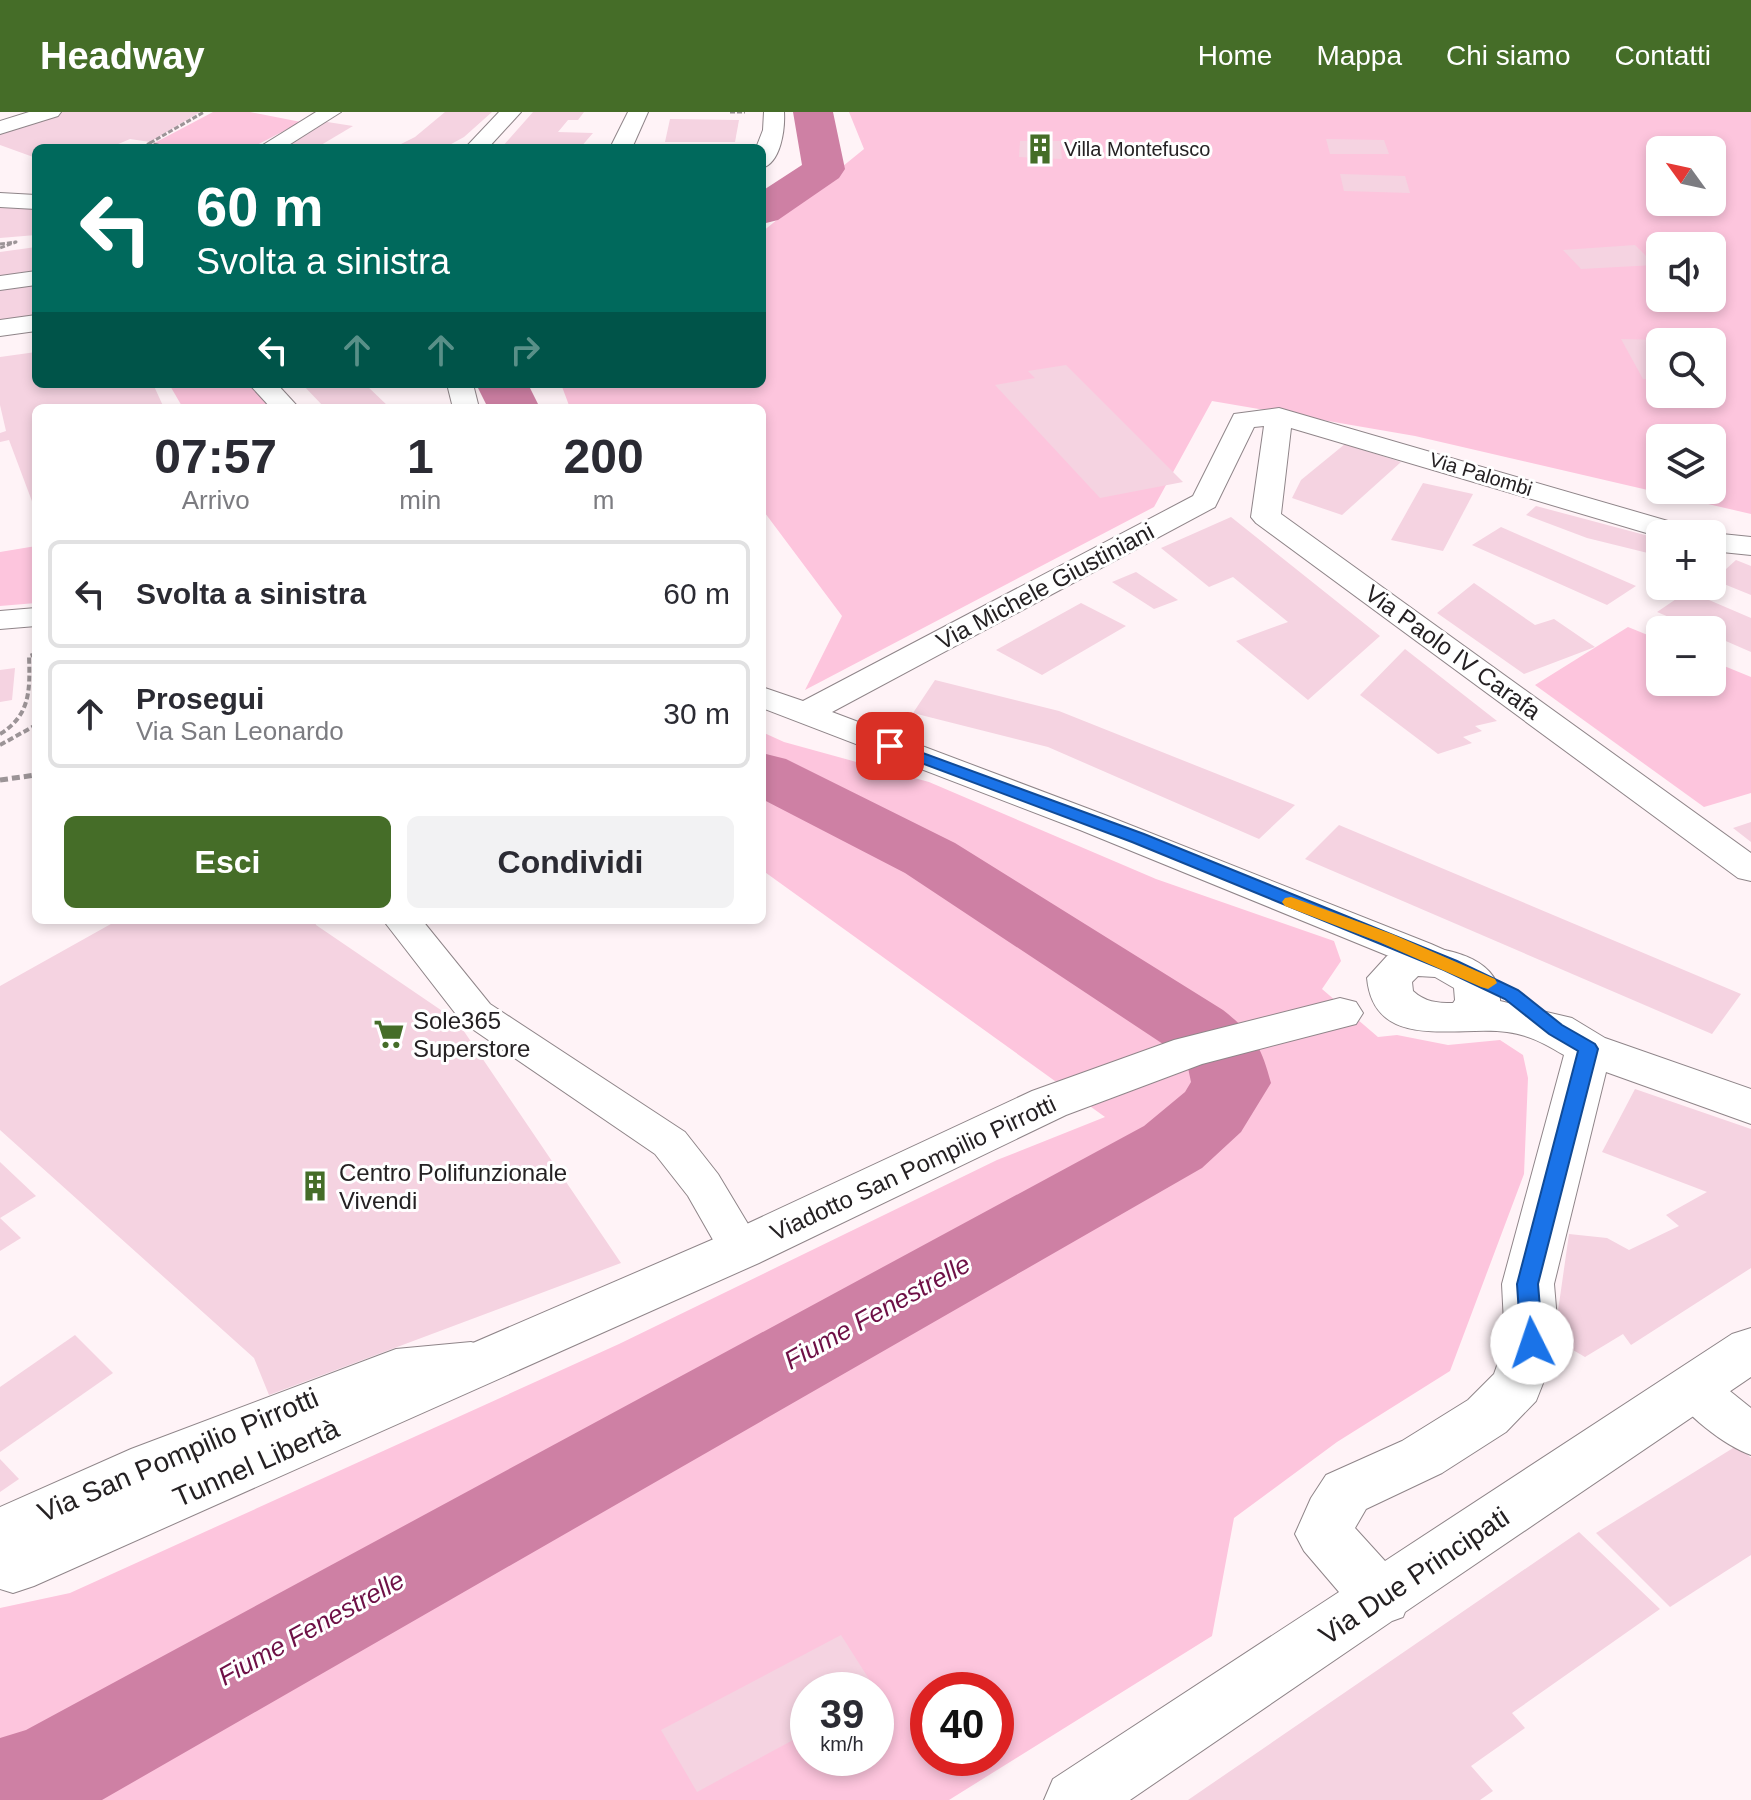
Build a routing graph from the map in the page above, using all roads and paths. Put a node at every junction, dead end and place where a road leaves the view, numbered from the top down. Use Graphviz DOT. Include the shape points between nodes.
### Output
graph roads {
  1 [pos="51,112"];
  2 [pos="204,112"];
  3 [pos="331,112"];
  4 [pos="511,112"];
  5 [pos="638,112"];
  6 [pos="774,112"];
  7 [pos="0,128"];
  8 [pos="150,143"];
  9 [pos="154,144"];
  10 [pos="276,144"];
  11 [pos="480,144"];
  12 [pos="623,144"];
  13 [pos="766,151"];
  14 [pos="0,200"];
  15 [pos="32,202"];
  16 [pos="32,279"];
  17 [pos="0,283"];
  18 [pos="32,324"];
  19 [pos="0,328"];
  20 [pos="266,388"];
  21 [pos="282,404"];
  22 [pos="1279,416"];
  23 [pos="1646,523"];
  24 [pos="1726,543"];
  25 [pos="1751,546"];
  26 [pos="32,617"];
  27 [pos="0,620"];
  28 [pos="32,655"];
  29 [pos="766,698"];
  30 [pos="805,713"];
  31 [pos="32,727"];
  32 [pos="0,734"];
  33 [pos="0,745"];
  34 [pos="32,776"];
  35 [pos="0,780"];
  36 [pos="1751,870"];
  37 [pos="405,924"];
  38 [pos="1344,924"];
  39 [pos="1450,967"];
  40 [pos="1389,982"];
  41 [pos="1334,1014"];
  42 [pos="1446,1017"];
  43 [pos="1572,1039"];
  44 [pos="1751,1107"];
  45 [pos="741,1249"];
  46 [pos="1751,1349"];
  47 [pos="498,1357"];
  48 [pos="1693,1388"];
  49 [pos="1751,1435"];
  50 [pos="6,1549"];
  51 [pos="1382,1599"];
  52 [pos="1076,1800"];
  1 -- 7 [label="street"];
  2 -- 8 [label="path"];
  3 -- 10 [label="street"];
  4 -- 11 [label="street"];
  5 -- 12 [label="street"];
  6 -- 13 [label="street"];
  8 -- 9 [label="path"];
  14 -- 15 [label="street"];
  16 -- 17 [label="street"];
  18 -- 19 [label="street"];
  20 -- 21 [label="street"];
  22 -- 23 [label="street, Via Palombi"];
  22 -- 30 [label="street, Via Michele Giustiniani" via="1244,420 1205,501"];
  22 -- 36 [label="street, Via Paolo IV Carafa" via="1266,517"];
  24 -- 25 [label="street"];
  26 -- 27 [label="street"];
  28 -- 32 [label="path" via="29,701 20,721"];
  29 -- 30 [label="street"];
  30 -- 38 [label="street" via="1138,838"];
  31 -- 33 [label="path"];
  34 -- 35 [label="path"];
  37 -- 45 [label="street" via="476,1013 670,1143 703,1185"];
  38 -- 39 [label="street"];
  38 -- 40 [label="street" via="1374,953"];
  39 -- 40 [label="street" via="1406,963"];
  39 -- 42 [label="street" via="1474,981 1480,1000 1476,1009"];
  39 -- 43 [label="street" via="1512,994"];
  40 -- 41 [label="street" via="1359,1008"];
  40 -- 42 [label="street" via="1400,1006"];
  41 -- 42 [label="street"];
  41 -- 45 [label="street, Viadotto San Pompilio Pirrotti" via="1190,1051 1049,1103"];
  42 -- 43 [label="street" via="1505,1016"];
  43 -- 44 [label="street"];
  43 -- 51 [label="street" via="1528,1284 1532,1343 1517,1386 1487,1416 1422,1457 1346,1492 1324,1534"];
  45 -- 47 [label="street, Viadotto San Pompilio Pirrotti"];
  46 -- 48 [label="street, Via Due Principati"];
  47 -- 50 [label="street, Tunnel Libertà"];
  48 -- 49 [label="street"];
  48 -- 51 [label="street, Via Due Principati"];
  51 -- 52 [label="street, Via Due Principati"];
}
